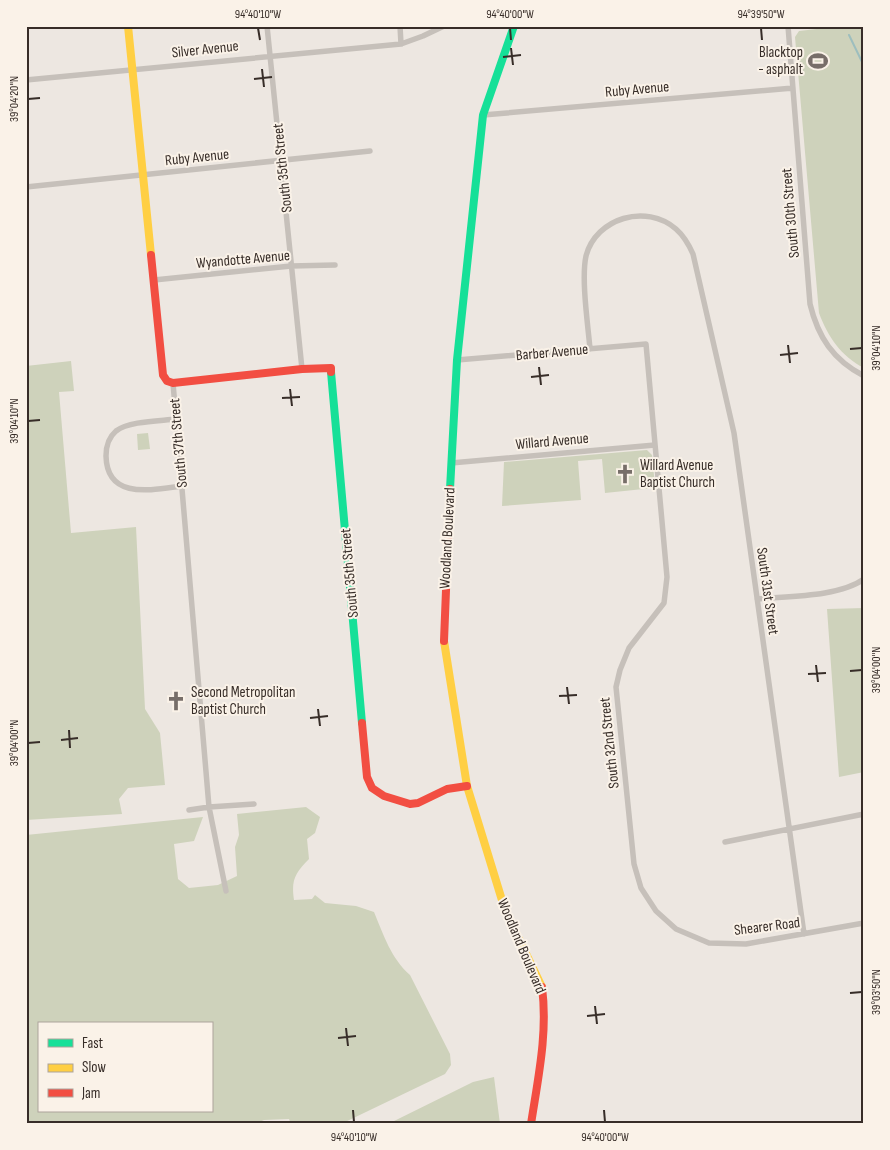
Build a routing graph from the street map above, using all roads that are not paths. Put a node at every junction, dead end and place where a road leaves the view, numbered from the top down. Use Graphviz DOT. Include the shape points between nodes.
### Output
graph roads {
  1 [pos="128,26"];
  2 [pos="267,26"];
  3 [pos="400,26"];
  4 [pos="444,26"];
  5 [pos="514,26"];
  6 [pos="788,26"];
  7 [pos="401,44"];
  8 [pos="270,55"];
  9 [pos="133,69"];
  10 [pos="26,80"];
  11 [pos="793,88"];
  12 [pos="483,115"];
  13 [pos="370,151"];
  14 [pos="281,161"];
  15 [pos="144,175"];
  16 [pos="26,187"];
  17 [pos="335,265"];
  18 [pos="291,266"];
  19 [pos="154,280"];
  20 [pos="646,344"];
  21 [pos="590,349"];
  22 [pos="457,360"];
  23 [pos="302,370"];
  24 [pos="864,376"];
  25 [pos="173,383"];
  26 [pos="176,419"];
  27 [pos="655,445"];
  28 [pos="451,463"];
  29 [pos="182,486"];
  30 [pos="864,579"];
  31 [pos="757,599"];
  32 [pos="467,786"];
  33 [pos="254,804"];
  34 [pos="209,806"];
  35 [pos="189,810"];
  36 [pos="864,814"];
  37 [pos="789,829"];
  38 [pos="724,842"];
  39 [pos="226,891"];
  40 [pos="864,923"];
  41 [pos="676,929"];
  42 [pos="804,934"];
  43 [pos="531,1124"];
  1 -- 9 [label="street, South 37th Street"];
  2 -- 8 [label="street, South 35th Street"];
  3 -- 7 [label="street"];
  4 -- 7 [label="street, Silver Avenue"];
  5 -- 12 [label="street, Woodland Boulevard"];
  6 -- 11 [label="street, South 30th Street"];
  7 -- 8 [label="street, Silver Avenue"];
  8 -- 9 [label="street, Silver Avenue"];
  8 -- 14 [label="street, South 35th Street"];
  9 -- 10 [label="street, Silver Avenue"];
  9 -- 15 [label="street, South 37th Street"];
  11 -- 12 [label="street, Ruby Avenue"];
  11 -- 24 [label="street, South 30th Street" via="814,321 826,345"];
  12 -- 22 [label="street, Woodland Boulevard"];
  13 -- 14 [label="street, Ruby Avenue"];
  14 -- 15 [label="street, Ruby Avenue"];
  14 -- 18 [label="street, South 35th Street"];
  15 -- 16 [label="street, Ruby Avenue"];
  15 -- 19 [label="street, South 37th Street"];
  17 -- 18 [label="street, Wyandotte Avenue"];
  18 -- 19 [label="street, Wyandotte Avenue"];
  18 -- 23 [label="street, South 35th Street"];
  19 -- 25 [label="street, South 37th Street" via="163,376"];
  20 -- 21 [label="street, Barber Avenue"];
  20 -- 27 [label="street, South 32nd Street"];
  21 -- 22 [label="street, Barber Avenue"];
  21 -- 31 [label="street, South 31st Street" via="584,275 586,256 593,241 607,226 636,215 652,216 676,228 693,254 734,432"];
  22 -- 28 [label="street, Woodland Boulevard"];
  23 -- 25 [label="street"];
  23 -- 32 [label="street, South 35th Street" via="331,368 367,778 372,788 384,796 410,804 447,789"];
  25 -- 26 [label="street, South 37th Street"];
  26 -- 29 [label="street, South 37th Street"];
  26 -- 29 [label="street" via="132,425 116,432 110,439 106,458 110,476 128,489 146,491"];
  27 -- 28 [label="street, Willard Avenue"];
  27 -- 41 [label="street, South 32nd Street" via="667,563 664,603 629,648 616,687 634,864 641,888 656,911"];
  28 -- 32 [label="street, Woodland Boulevard" via="443,636"];
  29 -- 34 [label="street, South 37th Street"];
  30 -- 31 [label="street" via="831,591"];
  31 -- 37 [label="street, South 31st Street"];
  32 -- 43 [label="street, Woodland Boulevard" via="505,910 542,987 545,1009"];
  33 -- 34 [label="street"];
  34 -- 35 [label="street"];
  34 -- 39 [label="street, South 37th Street"];
  36 -- 37 [label="street"];
  37 -- 38 [label="street"];
  37 -- 42 [label="street, South 31st Street"];
  40 -- 42 [label="street, Shearer Road"];
  41 -- 42 [label="street, Shearer Road" via="709,942 746,944"];
}
